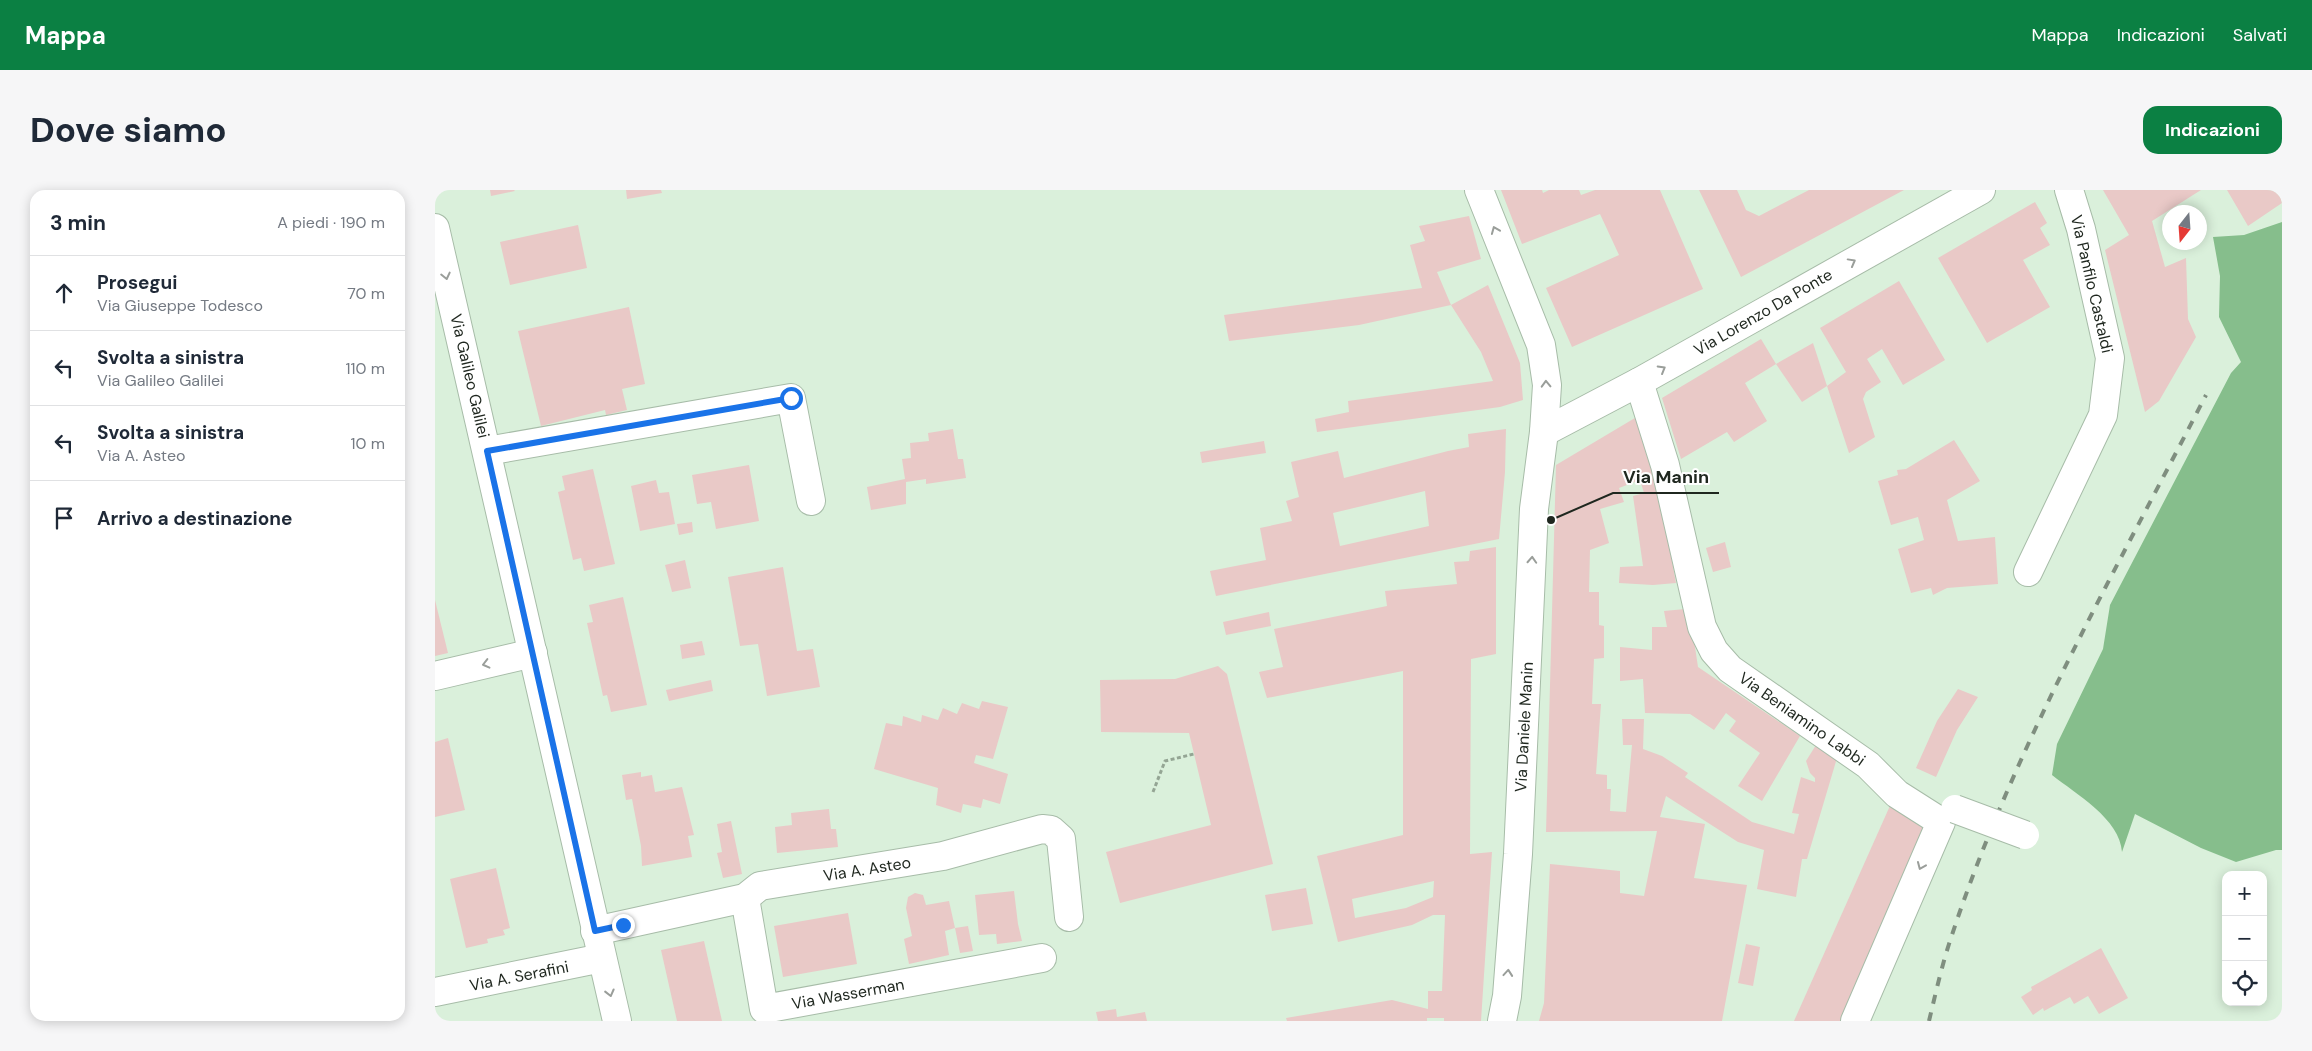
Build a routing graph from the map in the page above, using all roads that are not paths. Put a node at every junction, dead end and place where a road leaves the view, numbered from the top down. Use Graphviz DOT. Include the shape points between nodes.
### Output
graph roads {
  1 [pos="1479,190"];
  2 [pos="1981,190"];
  3 [pos="2069,190"];
  4 [pos="435,228"];
  5 [pos="447,329"];
  6 [pos="1639,382"];
  7 [pos="1544,432"];
  8 [pos="487,451"];
  9 [pos="811,501"];
  10 [pos="2028,572"];
  11 [pos="533,653"];
  12 [pos="435,676"];
  13 [pos="1868,765"];
  14 [pos="2031,838"];
  15 [pos="745,898"];
  16 [pos="1069,917"];
  17 [pos="595,931"];
  18 [pos="602,958"];
  19 [pos="1043,958"];
  20 [pos="435,992"];
  21 [pos="617,1021"];
  22 [pos="1502,1021"];
  23 [pos="1855,1021"];
  7 -- 1 [label="street, Via Daniele Manin, one-way" via="1547,386 1541,345"];
  6 -- 2 [label="street, Via Lorenzo Da Ponte, one-way"];
  3 -- 10 [label="street, Via Panfilo Castaldi" via="2110,358 2103,415"];
  4 -- 5 [label="street, Via Galileo Galilei, one-way"];
  5 -- 8 [label="street, Via Galileo Galilei"];
  6 -- 7 [label="street, Via Lorenzo Da Ponte"];
  6 -- 13 [label="street, Via Beniamino Labbi" via="1665,466 1702,627 1714,651 1730,669"];
  22 -- 7 [label="street, Via Daniele Manin, one-way" via="1507,996 1518,854 1534,509"];
  8 -- 9 [label="street" via="791,398"];
  8 -- 11 [label="street, Via Galileo Galilei"];
  11 -- 12 [label="street, one-way"];
  11 -- 17 [label="street, Via Galileo Galilei"];
  13 -- 14 [label="street, bridge" via="1955,809"];
  13 -- 23 [label="street, Via Beniamino Labbi, one-way" via="1897,794 1941,822"];
  15 -- 16 [label="street, Via A. Asteo" via="760,886 943,856 1042,829 1051,830 1061,839"];
  15 -- 17 [label="street, Via A. Asteo"];
  15 -- 19 [label="street, Via Wasserman" via="764,1008"];
  17 -- 18 [label="street, Via Galileo Galilei"];
  18 -- 20 [label="street, Via A. Serafini"];
  18 -- 21 [label="street, Via Galileo Galilei, one-way"];
}
